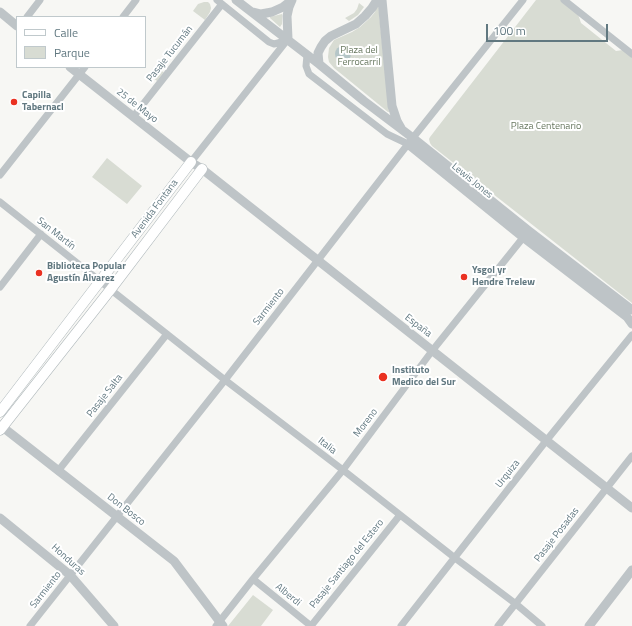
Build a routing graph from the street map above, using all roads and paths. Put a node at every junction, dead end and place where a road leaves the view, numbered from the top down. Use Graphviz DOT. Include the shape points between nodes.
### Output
graph roads {
  1 [pos="40,0"];
  2 [pos="136,0"];
  3 [pos="292,0"];
  4 [pos="377,0"];
  5 [pos="382,0"];
  6 [pos="523,0"];
  7 [pos="564,0"];
  8 [pos="240,3"];
  9 [pos="222,4"];
  10 [pos="0,12"];
  11 [pos="253,12"];
  12 [pos="28,16"];
  13 [pos="124,16"];
  14 [pos="16,25"];
  15 [pos="288,39"];
  16 [pos="632,54"];
  17 [pos="307,55"];
  18 [pos="319,64"];
  19 [pos="82,71"];
  20 [pos="364,101"];
  21 [pos="346,103"];
  22 [pos="133,117"];
  23 [pos="403,131"];
  24 [pos="410,141"];
  25 [pos="191,162"];
  26 [pos="202,169"];
  27 [pos="0,175"];
  28 [pos="0,202"];
  29 [pos="41,234"];
  30 [pos="526,234"];
  31 [pos="317,260"];
  32 [pos="100,281"];
  33 [pos="0,287"];
  34 [pos="110,289"];
  35 [pos="632,310"];
  36 [pos="632,324"];
  37 [pos="167,334"];
  38 [pos="632,335"];
  39 [pos="432,351"];
  40 [pos="225,380"];
  41 [pos="0,412"];
  42 [pos="1,428"];
  43 [pos="546,441"];
  44 [pos="632,456"];
  45 [pos="342,470"];
  46 [pos="58,471"];
  47 [pos="607,488"];
  48 [pos="632,508"];
  49 [pos="400,515"];
  50 [pos="117,516"];
  51 [pos="0,518"];
  52 [pos="455,558"];
  53 [pos="632,570"];
  54 [pos="70,575"];
  55 [pos="253,579"];
  56 [pos="516,604"];
  57 [pos="219,624"];
  58 [pos="30,626"];
  59 [pos="114,626"];
  60 [pos="311,626"];
  61 [pos="401,626"];
  62 [pos="498,626"];
  63 [pos="542,626"];
  64 [pos="589,626"];
  1 -- 12 [label="street"];
  2 -- 13 [label="street"];
  3 -- 11 [label="street" via="272,12"];
  3 -- 15 [label="street" via="287,16"];
  4 -- 18 [label="street" via="356,24 325,41 318,53"];
  5 -- 23 [label="street" via="392,106"];
  6 -- 24 [label="street, Sarmiento"];
  7 -- 16 [label="street"];
  8 -- 9 [label="street"];
  8 -- 11 [label="street, Lewis Jones"];
  9 -- 15 [label="street" via="269,42 274,44"];
  9 -- 22 [label="street, Pasaje Tucumán"];
  10 -- 14 [label="street"];
  11 -- 15 [label="street, Lewis Jones"];
  15 -- 17 [label="street, Lewis Jones"];
  15 -- 25 [label="street, Avenida Fontana"];
  17 -- 18 [label="street, Lewis Jones"];
  17 -- 21 [label="street, Lewis Jones" via="306,66 309,74"];
  18 -- 20 [label="street, Lewis Jones"];
  19 -- 22 [label="street, 25 de Mayo"];
  19 -- 27 [label="street"];
  20 -- 21 [label="street"];
  20 -- 23 [label="street, Lewis Jones"];
  21 -- 24 [label="street, Lewis Jones" via="387,134"];
  22 -- 25 [label="street, 25 de Mayo"];
  23 -- 24 [label="street, Lewis Jones"];
  24 -- 30 [label="street, Lewis Jones"];
  24 -- 31 [label="street, Sarmiento"];
  25 -- 26 [label="street, España"];
  25 -- 32 [label="main road, Avenida Fontana"];
  26 -- 31 [label="street, España"];
  26 -- 34 [label="main road, Avenida Fontana"];
  28 -- 29 [label="street, San Martín"];
  29 -- 32 [label="street, San Martín"];
  29 -- 33 [label="street"];
  30 -- 35 [label="street, Lewis Jones"];
  30 -- 36 [label="street, Lewis Jones" via="627,317"];
  30 -- 39 [label="street, Moreno"];
  31 -- 39 [label="street, España"];
  31 -- 40 [label="street, Sarmiento"];
  32 -- 34 [label="street, Italia"];
  32 -- 41 [label="main road, Avenida Fontana"];
  34 -- 37 [label="street, Italia"];
  34 -- 42 [label="main road, Avenida Fontana"];
  37 -- 40 [label="street, Italia"];
  37 -- 46 [label="street, Pasaje Salta"];
  38 -- 43 [label="street, Urquiza"];
  39 -- 43 [label="street, España"];
  39 -- 45 [label="street, Moreno"];
  40 -- 45 [label="street, Italia"];
  40 -- 50 [label="street, Sarmiento"];
  42 -- 46 [label="street, Don Bosco"];
  43 -- 47 [label="street, España"];
  43 -- 52 [label="street, Urquiza"];
  44 -- 47 [label="street, Pasaje Posadas"];
  45 -- 49 [label="street, Italia"];
  45 -- 55 [label="street, Moreno"];
  46 -- 50 [label="street, Don Bosco"];
  47 -- 48 [label="street, España"];
  47 -- 56 [label="street, Pasaje Posadas"];
  49 -- 52 [label="street, Italia"];
  49 -- 60 [label="street, Pasaje Santiago del Estero"];
  50 -- 54 [label="street, Sarmiento"];
  50 -- 57 [label="street, Don Bosco" via="174,561"];
  51 -- 54 [label="street, Honduras"];
  52 -- 56 [label="street, Italia"];
  52 -- 61 [label="street, Urquiza"];
  53 -- 64 [label="street"];
  54 -- 58 [label="street, Sarmiento"];
  54 -- 59 [label="street, Honduras"];
  55 -- 57 [label="street, Moreno"];
  55 -- 60 [label="street, Alberdi"];
  56 -- 62 [label="street, Pasaje Posadas"];
  56 -- 63 [label="street, Italia"];
}
